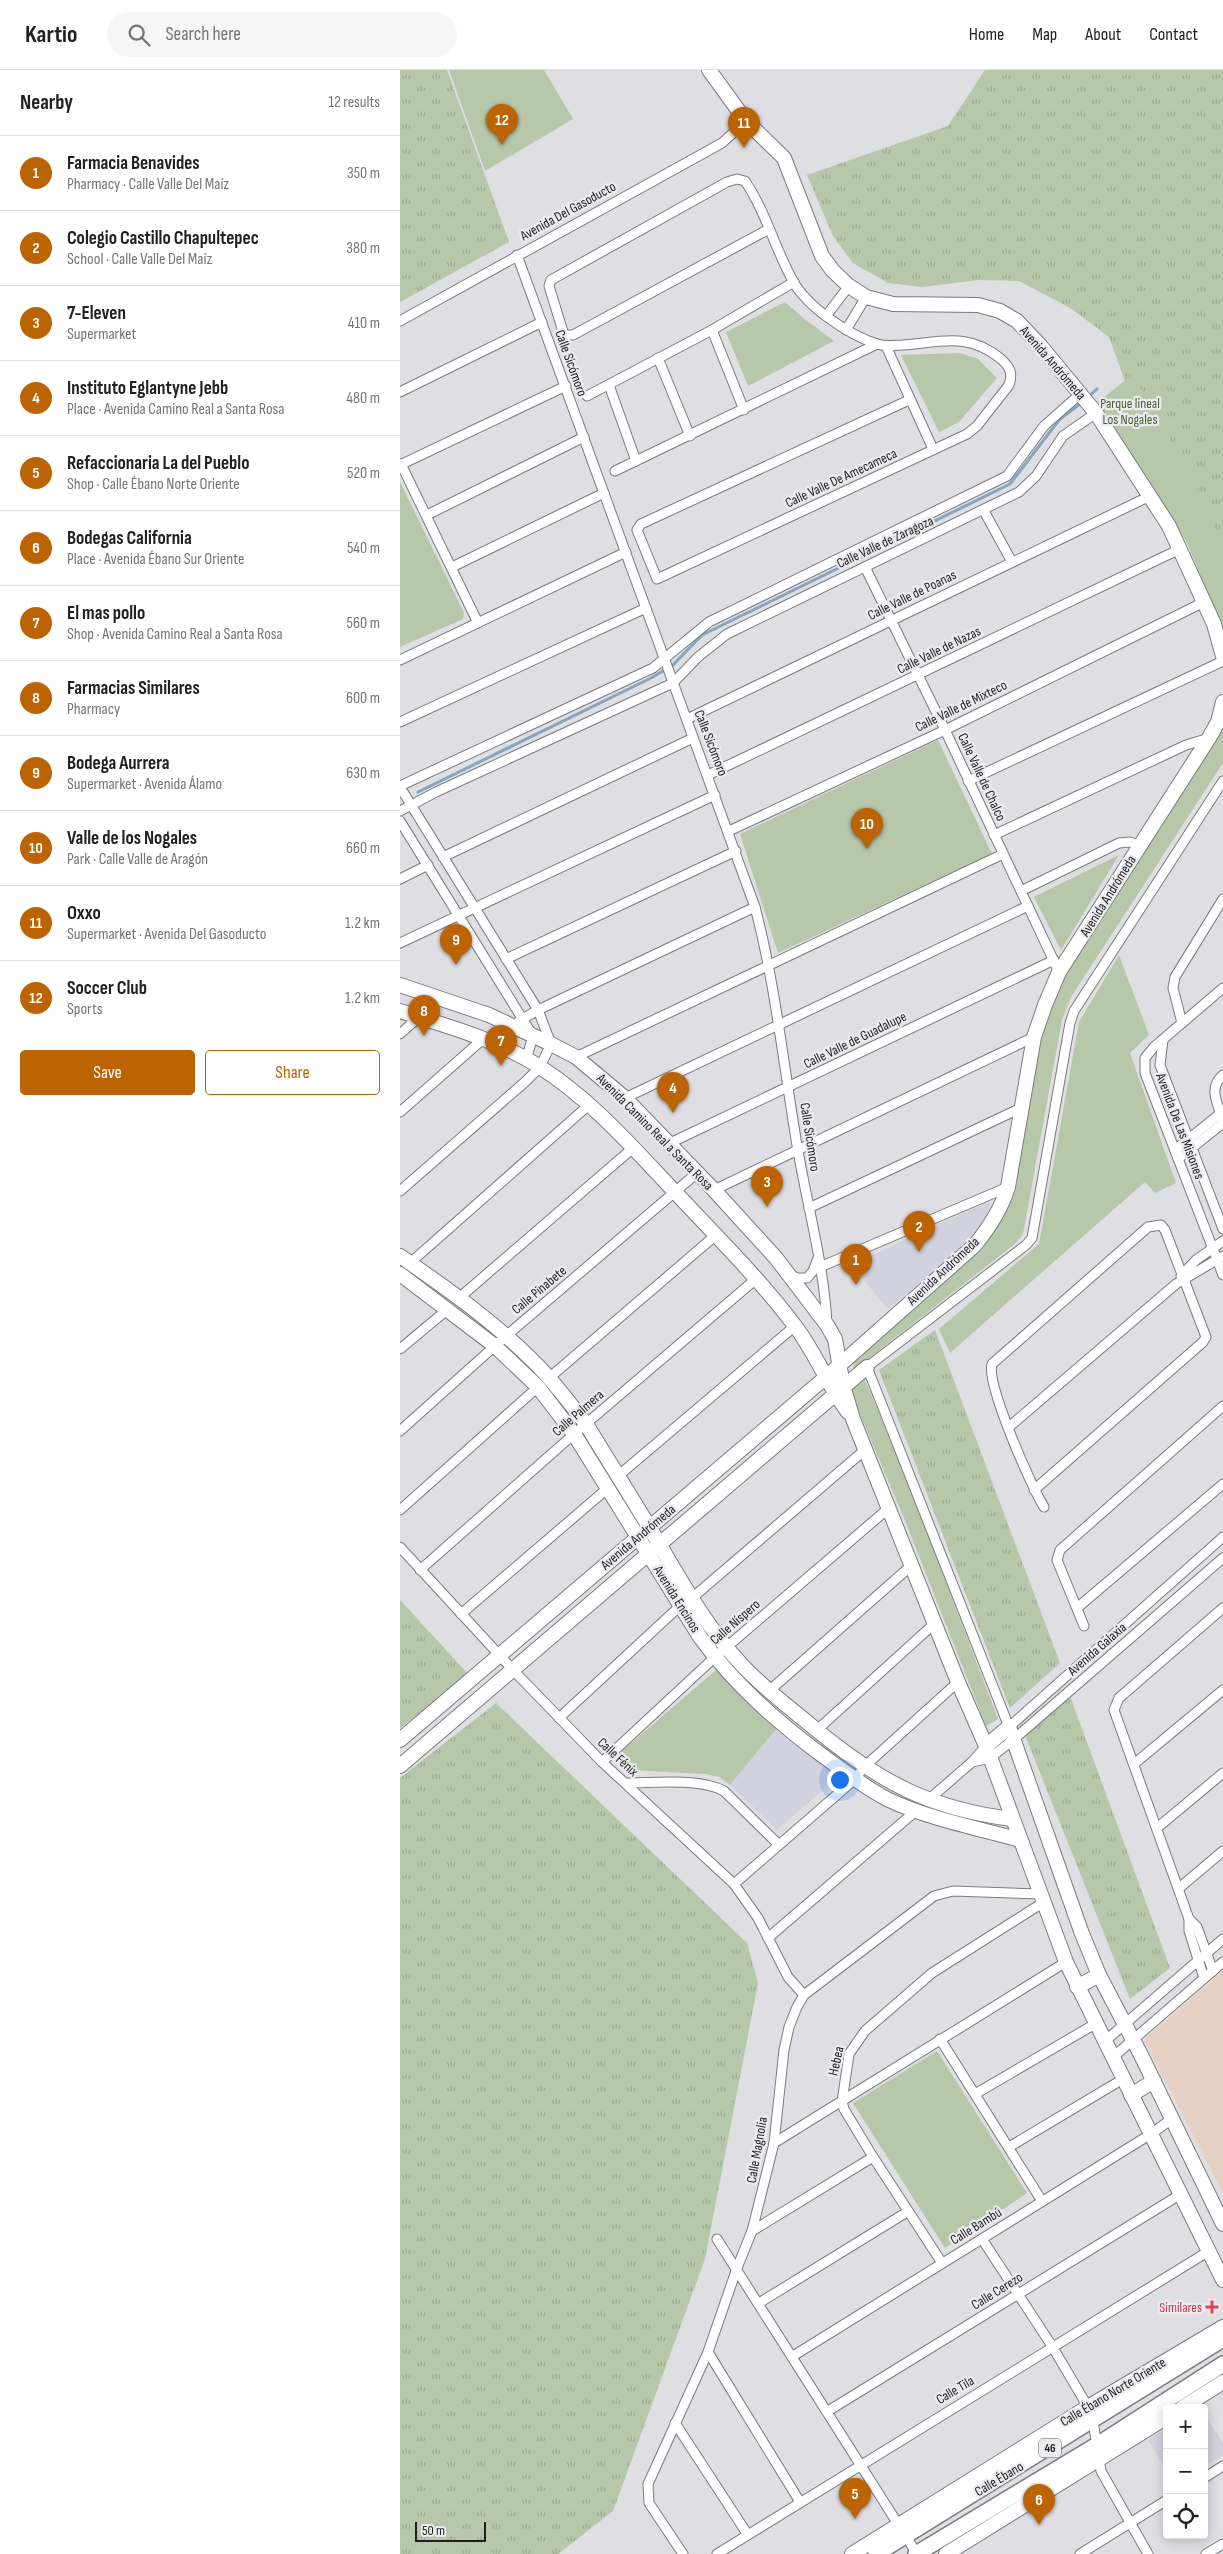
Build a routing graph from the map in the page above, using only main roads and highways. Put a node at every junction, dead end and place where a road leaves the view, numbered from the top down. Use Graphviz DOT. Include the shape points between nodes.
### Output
graph roads {
  1 [pos="1223,2339"];
  2 [pos="1223,2364"];
  3 [pos="876,2554"];
  4 [pos="916,2554"];
  1 -- 3 [label="main road, Calle Ébano / 46" via="1093,2421 901,2531"];
  2 -- 4 [label="main road, Calle Ébano / 46" via="1097,2445"];
}
